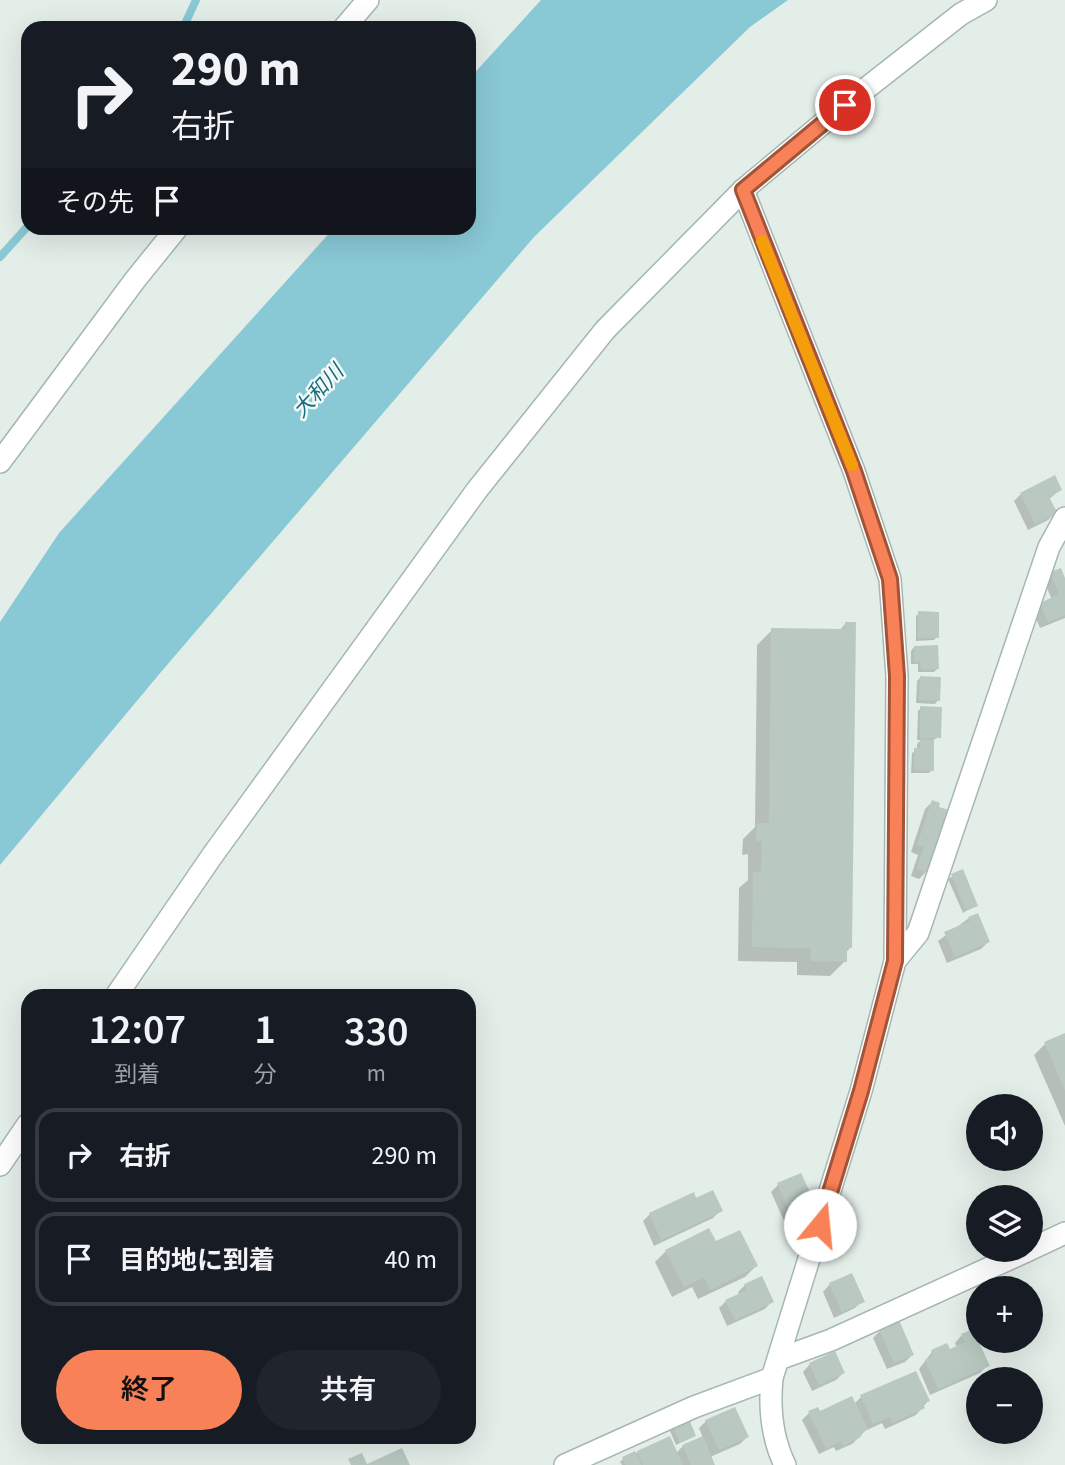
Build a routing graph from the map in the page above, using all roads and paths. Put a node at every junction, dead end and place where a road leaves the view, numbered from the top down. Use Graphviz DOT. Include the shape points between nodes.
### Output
graph roads {
  1 [pos="368,0"];
  2 [pos="986,0"];
  3 [pos="350,21"];
  4 [pos="743,190"];
  5 [pos="171,235"];
  6 [pos="0,462"];
  7 [pos="1065,519"];
  8 [pos="895,961"];
  9 [pos="121,989"];
  10 [pos="21,1134"];
  11 [pos="0,1165"];
  12 [pos="1065,1233"];
  13 [pos="1043,1243"];
  14 [pos="1002,1262"];
  15 [pos="776,1368"];
  16 [pos="565,1465"];
  17 [pos="785,1465"];
  1 -- 3 [label="street"];
  2 -- 4 [label="street" via="950,22"];
  4 -- 8 [label="street" via="854,471 890,579 897,676"];
  4 -- 9 [label="street" via="605,330 477,490"];
  5 -- 6 [label="street"];
  7 -- 8 [label="street" via="1049,547 918,933"];
  8 -- 15 [label="street" via="861,1091"];
  10 -- 11 [label="street"];
  12 -- 13 [label="street"];
  14 -- 15 [label="street"];
  15 -- 16 [label="street"];
  15 -- 17 [label="street" via="771,1409"];
}
